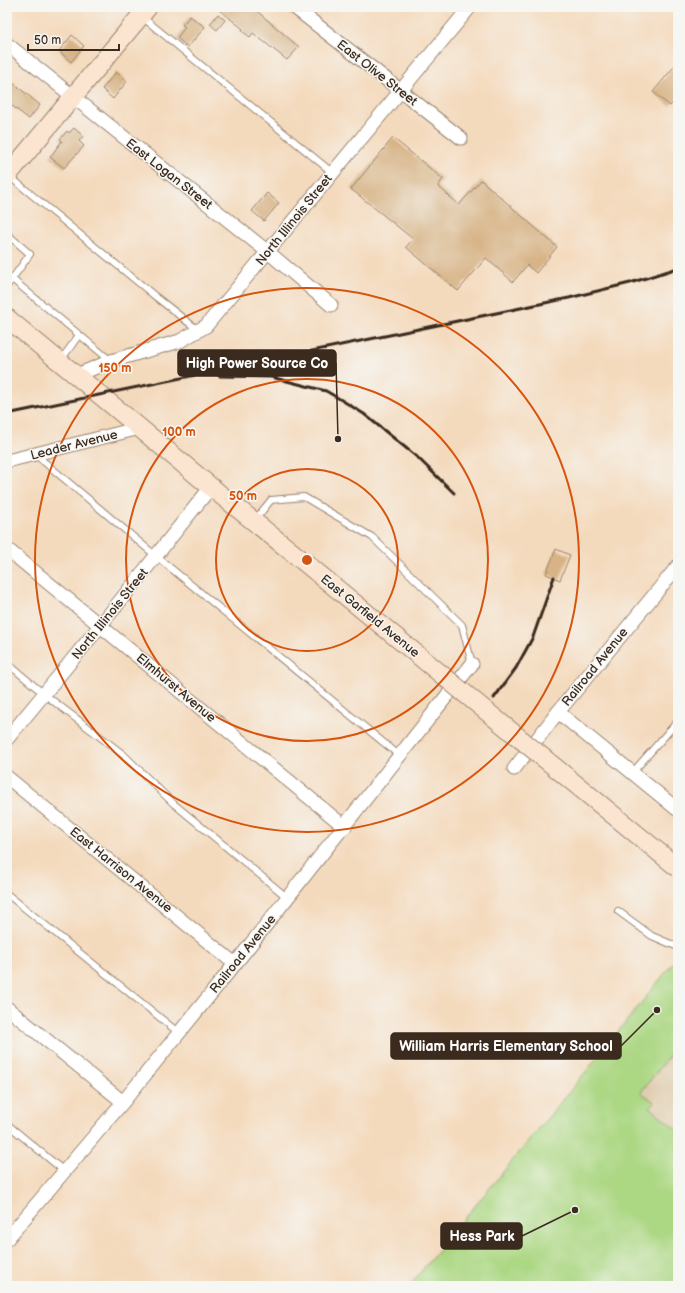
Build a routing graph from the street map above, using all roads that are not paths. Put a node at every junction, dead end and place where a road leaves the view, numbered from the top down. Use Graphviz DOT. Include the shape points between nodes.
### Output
graph roads {
  1 [pos="294,7"];
  2 [pos="465,9"];
  3 [pos="140,10"];
  4 [pos="7,44"];
  5 [pos="400,91"];
  6 [pos="73,98"];
  7 [pos="461,138"];
  8 [pos="333,173"];
  9 [pos="7,175"];
  10 [pos="7,234"];
  11 [pos="268,252"];
  12 [pos="12,279"];
  13 [pos="7,286"];
  14 [pos="331,305"];
  15 [pos="7,318"];
  16 [pos="198,330"];
  17 [pos="79,335"];
  18 [pos="60,361"];
  19 [pos="111,361"];
  20 [pos="77,375"];
  21 [pos="140,428"];
  22 [pos="35,454"];
  23 [pos="7,461"];
  24 [pos="211,487"];
  25 [pos="254,522"];
  26 [pos="7,549"];
  27 [pos="156,556"];
  28 [pos="678,566"];
  29 [pos="100,626"];
  30 [pos="7,663"];
  31 [pos="472,664"];
  32 [pos="44,694"];
  33 [pos="558,712"];
  34 [pos="678,721"];
  35 [pos="7,739"];
  36 [pos="400,756"];
  37 [pos="514,770"];
  38 [pos="632,773"];
  39 [pos="7,777"];
  40 [pos="678,810"];
  41 [pos="345,827"];
  42 [pos="678,868"];
  43 [pos="7,894"];
  44 [pos="288,898"];
  45 [pos="618,911"];
  46 [pos="678,947"];
  47 [pos="235,964"];
  48 [pos="7,1008"];
  49 [pos="179,1033"];
  50 [pos="123,1102"];
  51 [pos="7,1124"];
  52 [pos="64,1171"];
  53 [pos="7,1239"];
  1 -- 5 [label="street, East Olive Street"];
  2 -- 5 [label="street, North Illinois Street"];
  3 -- 6 [label="street"];
  3 -- 8 [label="lane"];
  4 -- 6 [label="street, East Logan Street"];
  5 -- 7 [label="street, East Olive Street"];
  5 -- 8 [label="street, North Illinois Street"];
  6 -- 9 [label="street"];
  6 -- 11 [label="street, East Logan Street"];
  8 -- 11 [label="street, North Illinois Street"];
  9 -- 16 [label="lane"];
  10 -- 12 [label="lane" via="30,254"];
  11 -- 14 [label="street, East Logan Street"];
  11 -- 16 [label="street, North Illinois Street" via="206,326"];
  12 -- 13 [label="lane"];
  12 -- 17 [label="lane"];
  15 -- 18 [label="street, East Garfield Avenue"];
  16 -- 19 [label="street, North Illinois Street" via="180,341"];
  17 -- 18 [label="lane"];
  17 -- 19 [label="lane"];
  18 -- 20 [label="street, East Garfield Avenue"];
  19 -- 20 [label="street, North Illinois Street"];
  20 -- 21 [label="street, East Garfield Avenue"];
  21 -- 22 [label="street, Leader Avenue"];
  21 -- 24 [label="street, East Garfield Avenue"];
  22 -- 23 [label="street, Leader Avenue"];
  22 -- 27 [label="lane"];
  24 -- 25 [label="street, East Garfield Avenue"];
  24 -- 27 [label="street, North Illinois Street"];
  25 -- 31 [label="lane" via="271,500 304,497 372,537 462,625"];
  25 -- 42 [label="street, East Garfield Avenue, bridge"];
  26 -- 29 [label="street, Elmhurst Avenue"];
  27 -- 29 [label="street, North Illinois Street"];
  27 -- 36 [label="lane"];
  28 -- 33 [label="street, Railroad Avenue"];
  29 -- 32 [label="street, North Illinois Street"];
  29 -- 41 [label="street, Elmhurst Avenue"];
  30 -- 32 [label="lane"];
  31 -- 36 [label="street, Railroad Avenue"];
  32 -- 35 [label="street, North Illinois Street"];
  32 -- 44 [label="lane" via="124,755 174,804"];
  33 -- 37 [label="street, Railroad Avenue"];
  33 -- 38 [label="street"];
  34 -- 38 [label="lane"];
  36 -- 41 [label="street, Railroad Avenue"];
  38 -- 40 [label="street"];
  39 -- 47 [label="street, East Harrison Avenue"];
  41 -- 44 [label="street, Railroad Avenue"];
  43 -- 49 [label="lane"];
  44 -- 47 [label="street, Railroad Avenue"];
  45 -- 46 [label="lane" via="652,936"];
  47 -- 49 [label="street, Railroad Avenue"];
  48 -- 50 [label="street"];
  49 -- 50 [label="street, Railroad Avenue"];
  50 -- 52 [label="street, Railroad Avenue"];
  51 -- 52 [label="lane"];
  52 -- 53 [label="street, Railroad Avenue"];
}
